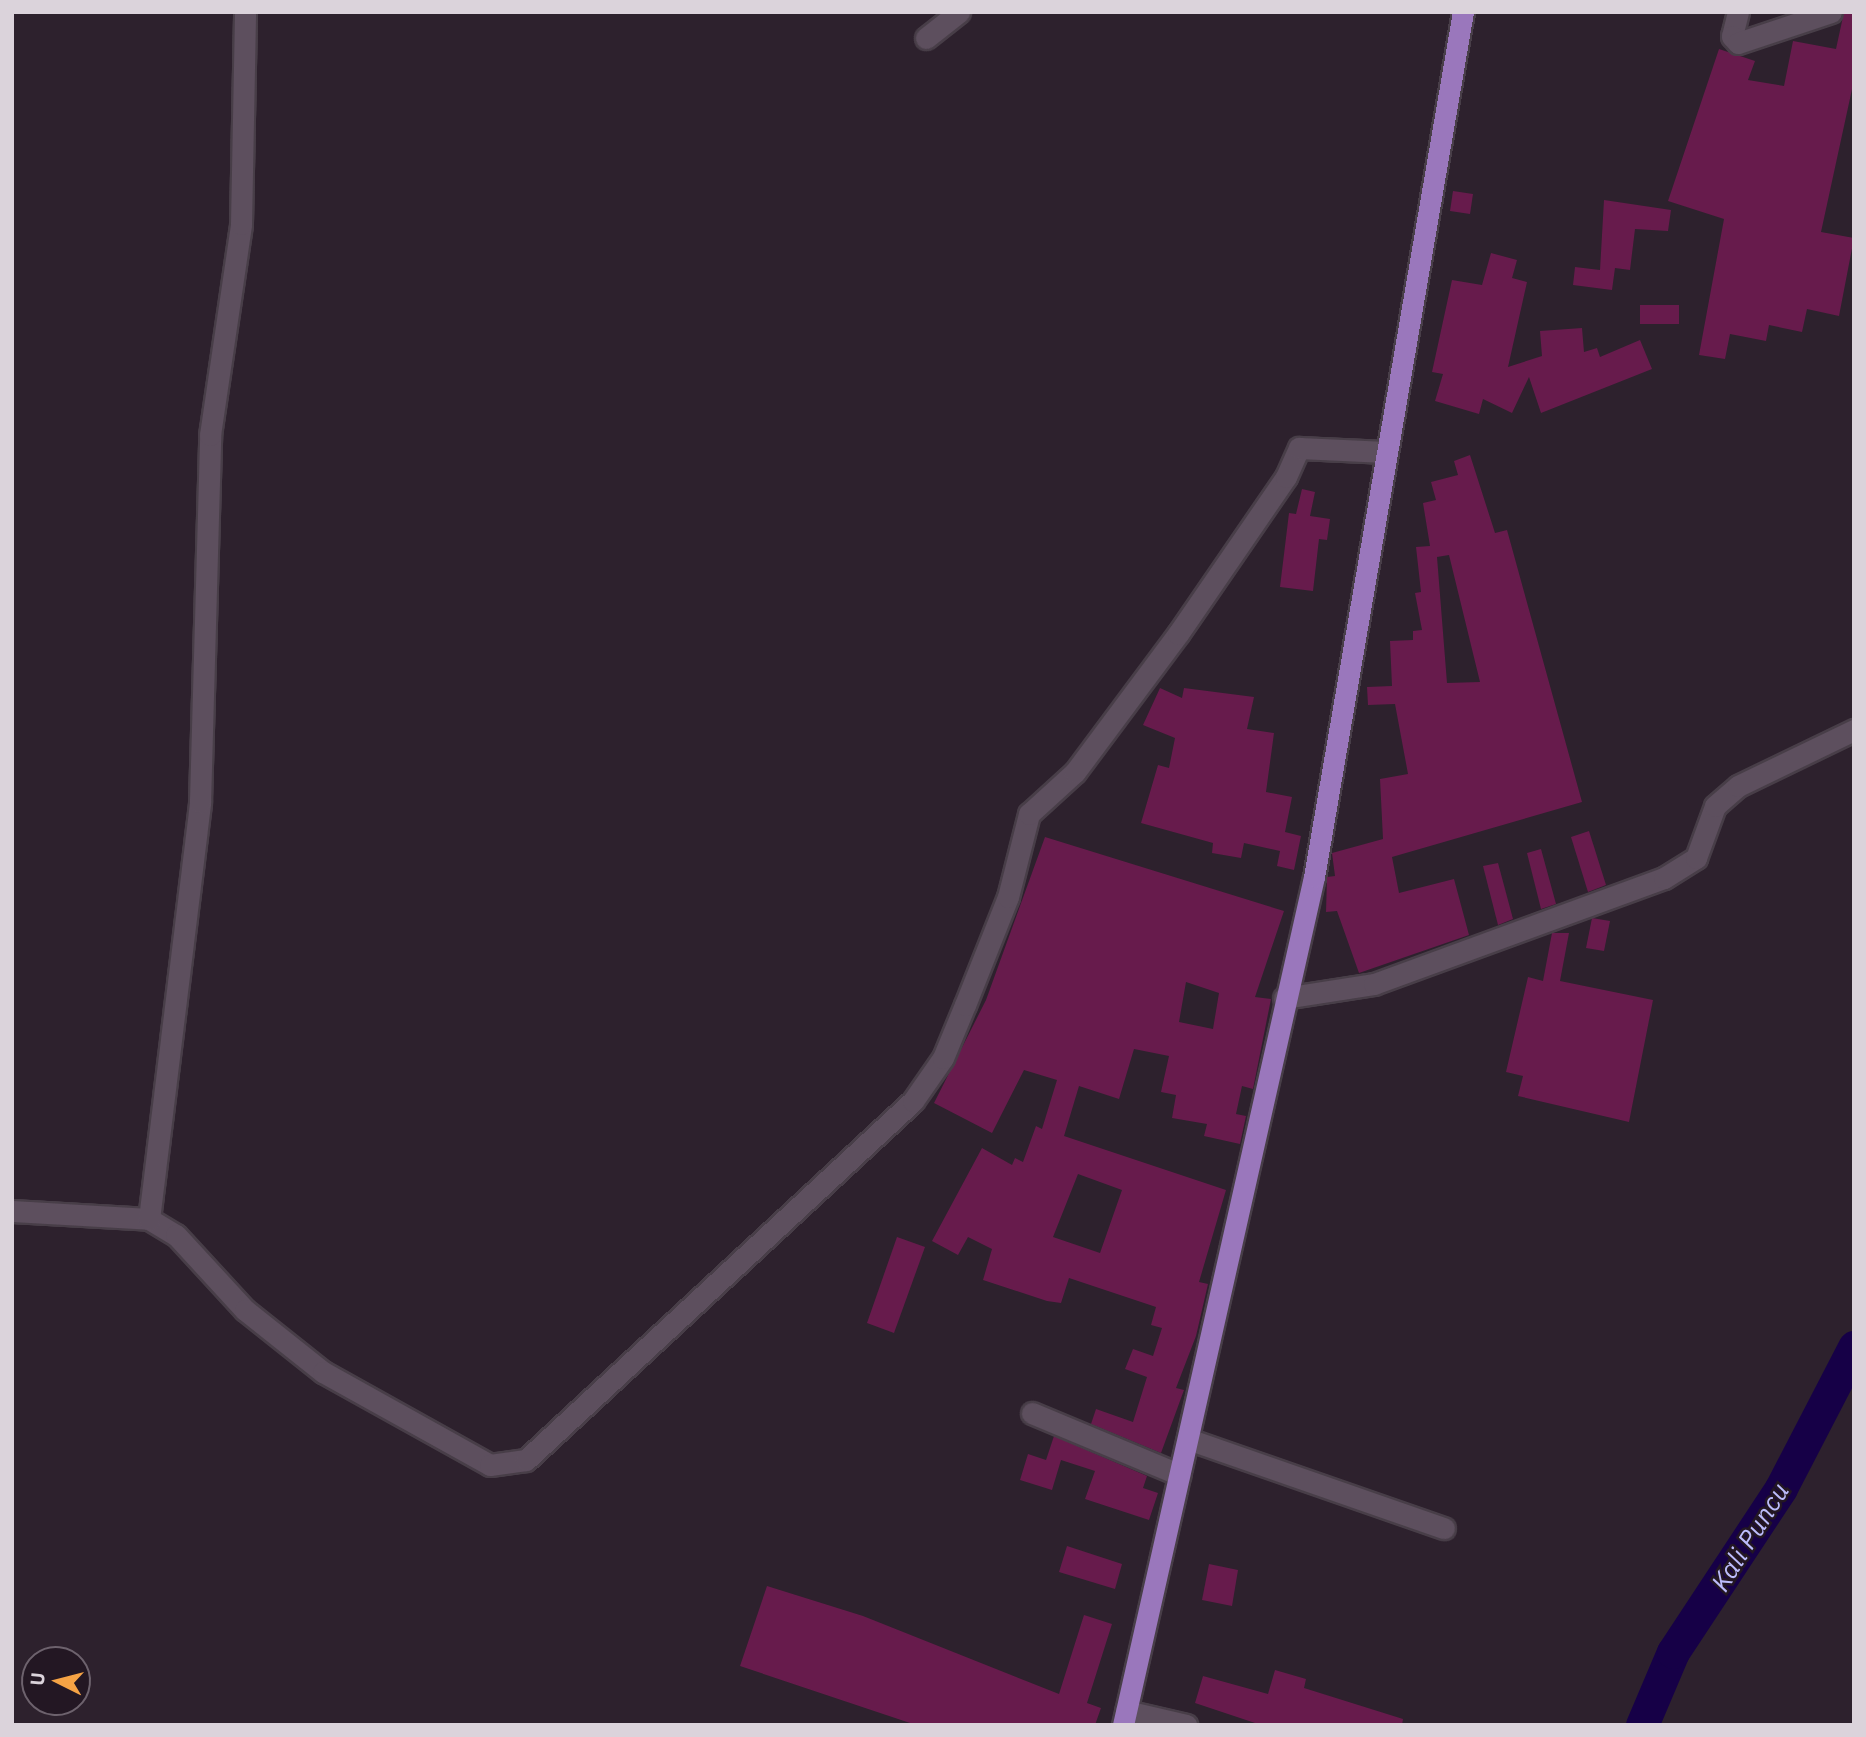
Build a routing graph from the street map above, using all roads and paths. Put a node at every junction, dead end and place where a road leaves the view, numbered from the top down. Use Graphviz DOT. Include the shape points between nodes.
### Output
graph roads {
  1 [pos="245,12"];
  2 [pos="958,12"];
  3 [pos="1463,12"];
  4 [pos="1738,12"];
  5 [pos="1831,12"];
  6 [pos="926,38"];
  7 [pos="1386,453"];
  8 [pos="1854,730"];
  9 [pos="1284,998"];
  10 [pos="12,1211"];
  11 [pos="149,1219"];
  12 [pos="1032,1413"];
  13 [pos="1188,1440"];
  14 [pos="1180,1475"];
  15 [pos="1444,1528"];
  16 [pos="1125,1718"];
  17 [pos="1186,1725"];
  1 -- 11 [label="street" via="241,225 210,435 200,802"];
  2 -- 6 [label="street"];
  3 -- 7 [label="main road"];
  4 -- 5 [label="street" via="1732,36 1738,43"];
  7 -- 9 [label="main road" via="1314,877"];
  7 -- 11 [label="street" via="1299,448 1261,516 1094,748 1029,814 1008,897 965,1005 943,1058 913,1101 526,1460 511,1467 490,1465 323,1372 246,1310 176,1235"];
  8 -- 9 [label="street" via="1738,786 1716,806 1696,859 1664,878 1374,984"];
  9 -- 13 [label="main road"];
  10 -- 11 [label="street"];
  12 -- 14 [label="street"];
  13 -- 14 [label="main road"];
  13 -- 15 [label="street"];
  14 -- 16 [label="main road"];
  16 -- 17 [label="street"];
}
